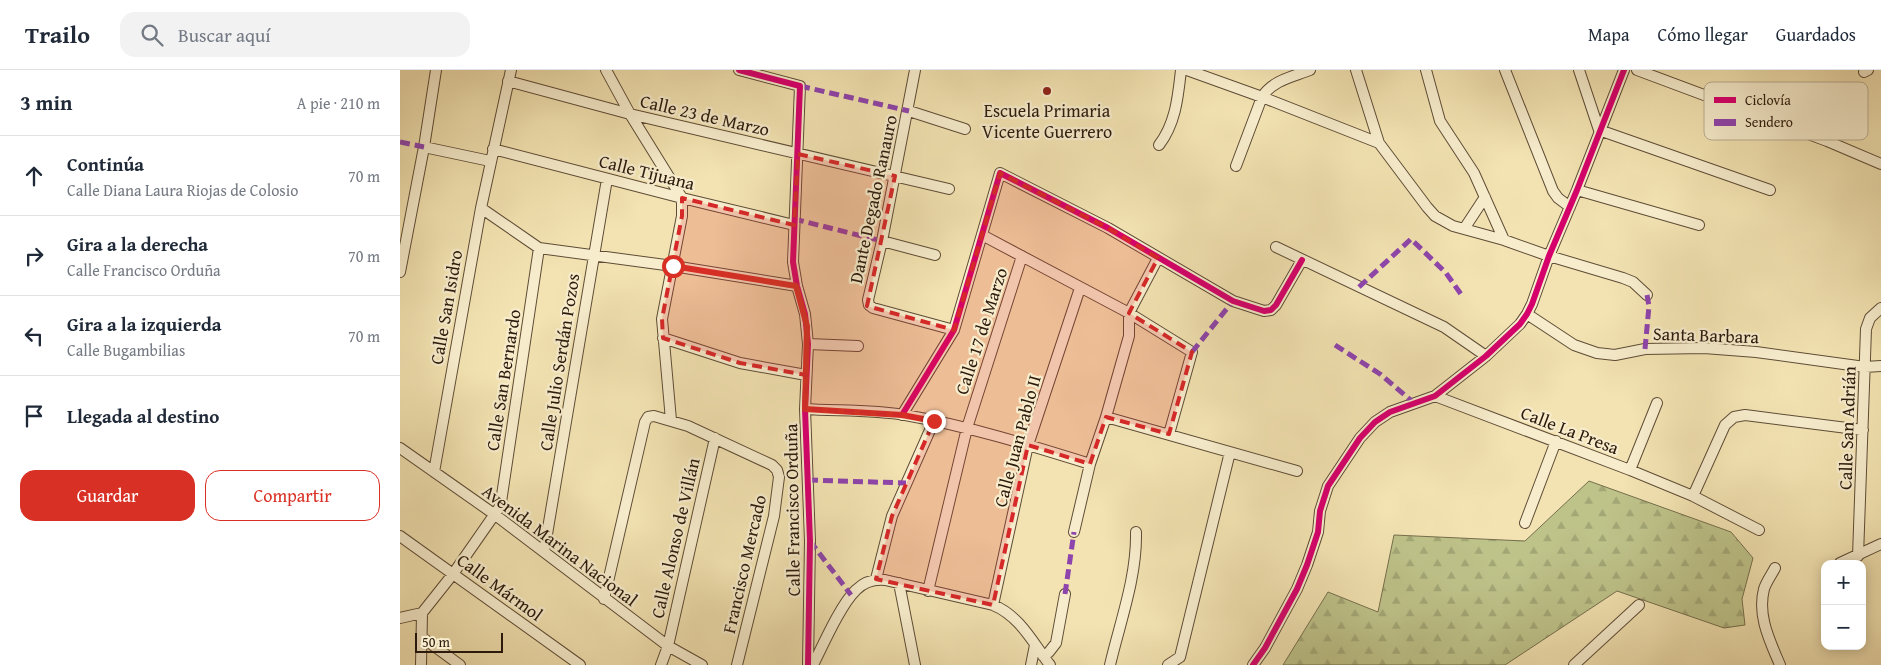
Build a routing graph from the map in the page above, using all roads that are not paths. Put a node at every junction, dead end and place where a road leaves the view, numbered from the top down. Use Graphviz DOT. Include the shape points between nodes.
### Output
graph roads {
  1 [pos="436,70"];
  2 [pos="511,70"];
  3 [pos="606,70"];
  4 [pos="743,70"];
  5 [pos="916,70"];
  6 [pos="1182,70"];
  7 [pos="1310,70"];
  8 [pos="1356,70"];
  9 [pos="1426,70"];
  10 [pos="1505,70"];
  11 [pos="1579,70"];
  12 [pos="1624,70"];
  13 [pos="1637,70"];
  14 [pos="1192,71"];
  15 [pos="508,81"];
  16 [pos="1704,95"];
  17 [pos="1262,97"];
  18 [pos="909,110"];
  19 [pos="630,114"];
  20 [pos="965,129"];
  21 [pos="1599,130"];
  22 [pos="1825,140"];
  23 [pos="1379,143"];
  24 [pos="1160,144"];
  25 [pos="424,147"];
  26 [pos="493,149"];
  27 [pos="798,154"];
  28 [pos="490,161"];
  29 [pos="1881,164"];
  30 [pos="1236,166"];
  31 [pos="895,176"];
  32 [pos="607,178"];
  33 [pos="949,189"];
  34 [pos="1577,190"];
  35 [pos="1770,190"];
  36 [pos="1485,196"];
  37 [pos="682,198"];
  38 [pos="1570,206"];
  39 [pos="481,208"];
  40 [pos="794,225"];
  41 [pos="1699,225"];
  42 [pos="1464,229"];
  43 [pos="982,235"];
  44 [pos="1504,240"];
  45 [pos="882,241"];
  46 [pos="1276,247"];
  47 [pos="539,248"];
  48 [pos="402,250"];
  49 [pos="593,255"];
  50 [pos="935,255"];
  51 [pos="1022,256"];
  52 [pos="1549,256"];
  53 [pos="1158,258"];
  54 [pos="1302,260"];
  55 [pos="673,266"];
  56 [pos="400,272"];
  57 [pos="796,286"];
  58 [pos="1080,288"];
  59 [pos="1647,295"];
  60 [pos="1881,308"];
  61 [pos="1129,314"];
  62 [pos="1527,314"];
  63 [pos="954,330"];
  64 [pos="663,338"];
  65 [pos="808,344"];
  66 [pos="858,346"];
  67 [pos="1486,356"];
  68 [pos="1881,366"];
  69 [pos="1865,367"];
  70 [pos="806,375"];
  71 [pos="1434,396"];
  72 [pos="1657,403"];
  73 [pos="805,409"];
  74 [pos="902,415"];
  75 [pos="1106,417"];
  76 [pos="671,420"];
  77 [pos="934,421"];
  78 [pos="967,428"];
  79 [pos="1863,430"];
  80 [pos="1170,434"];
  81 [pos="715,438"];
  82 [pos="1556,441"];
  83 [pos="1028,445"];
  84 [pos="400,448"];
  85 [pos="1230,452"];
  86 [pos="1090,464"];
  87 [pos="1297,470"];
  88 [pos="1630,470"];
  89 [pos="434,472"];
  90 [pos="1693,496"];
  91 [pos="494,514"];
  92 [pos="1525,523"];
  93 [pos="1759,530"];
  94 [pos="1074,532"];
  95 [pos="1136,532"];
  96 [pos="400,536"];
  97 [pos="1881,544"];
  98 [pos="544,552"];
  99 [pos="1858,556"];
  100 [pos="1848,560"];
  101 [pos="1775,568"];
  102 [pos="453,574"];
  103 [pos="876,579"];
  104 [pos="899,583"];
  105 [pos="928,590"];
  106 [pos="1065,594"];
  107 [pos="604,599"];
  108 [pos="993,605"];
  109 [pos="1639,605"];
  110 [pos="422,614"];
  111 [pos="400,618"];
  112 [pos="423,638"];
  113 [pos="1035,645"];
  114 [pos="668,646"];
  115 [pos="1043,656"];
  116 [pos="421,665"];
  117 [pos="460,665"];
  118 [pos="580,665"];
  119 [pos="661,665"];
  120 [pos="702,665"];
  121 [pos="737,665"];
  122 [pos="808,665"];
  123 [pos="813,665"];
  124 [pos="915,665"];
  125 [pos="1031,665"];
  126 [pos="1050,665"];
  127 [pos="1110,665"];
  128 [pos="1168,665"];
  129 [pos="1253,665"];
  130 [pos="1574,665"];
  131 [pos="1780,665"];
  1 -- 25 [label="street"];
  2 -- 15 [label="street, Calle San Isidro"];
  3 -- 19 [label="street"];
  4 -- 27 [label="street, Calle Francisco Orduña" via="800,86"];
  5 -- 18 [label="street, Dante Degado Ranauro"];
  6 -- 24 [label="street" via="1176,107 1168,133"];
  7 -- 17 [label="street" via="1273,84"];
  8 -- 23 [label="street"];
  9 -- 36 [label="street" via="1440,121"];
  10 -- 38 [label="street" via="1553,191"];
  11 -- 21 [label="street"];
  12 -- 21 [label="street"];
  13 -- 16 [label="street"];
  14 -- 17 [label="street"];
  15 -- 19 [label="street, Calle 23 de Marzo"];
  15 -- 26 [label="street, Calle San Isidro"];
  17 -- 23 [label="street"];
  17 -- 30 [label="street"];
  18 -- 20 [label="street"];
  18 -- 31 [label="street, Dante Degado Ranauro"];
  19 -- 27 [label="street, Calle 23 de Marzo"];
  19 -- 37 [label="street"];
  21 -- 34 [label="street"];
  21 -- 35 [label="street"];
  22 -- 29 [label="street"];
  23 -- 42 [label="street" via="1427,207 1443,221"];
  25 -- 28 [label="street"];
  25 -- 48 [label="street"];
  26 -- 28 [label="street, Calle San Isidro"];
  26 -- 32 [label="street, Calle Tijuana"];
  27 -- 31 [label="street, Calle 23 de Marzo"];
  27 -- 40 [label="street, Calle Francisco Orduña"];
  28 -- 39 [label="street, Calle San Isidro"];
  31 -- 33 [label="street, Calle 23 de Marzo"];
  31 -- 45 [label="street, Dante Degado Ranauro"];
  32 -- 37 [label="street, Calle Tijuana"];
  32 -- 49 [label="street, Calle Julio Serdán Pozos"];
  34 -- 38 [label="street"];
  34 -- 41 [label="street"];
  36 -- 42 [label="street"];
  36 -- 44 [label="street"];
  37 -- 40 [label="street, Calle Tijuana"];
  37 -- 55 [label="street"];
  38 -- 52 [label="street"];
  39 -- 47 [label="street"];
  39 -- 89 [label="street, Calle San Isidro"];
  40 -- 57 [label="street, Calle Francisco Orduña"];
  42 -- 44 [label="street"];
  43 -- 51 [label="street"];
  43 -- 53 [label="street" via="1000,173 1108,228"];
  43 -- 63 [label="street"];
  44 -- 52 [label="street"];
  45 -- 50 [label="street"];
  45 -- 63 [label="street, Dante Degado Ranauro" via="869,305"];
  46 -- 54 [label="street"];
  47 -- 49 [label="street"];
  47 -- 91 [label="street, Calle San Bernardo" via="501,502"];
  48 -- 56 [label="street"];
  49 -- 55 [label="street"];
  49 -- 98 [label="street, Calle Julio Serdán Pozos"];
  51 -- 58 [label="street"];
  51 -- 78 [label="street, Calle 17 de Marzo"];
  52 -- 59 [label="street" via="1623,278 1633,282"];
  52 -- 62 [label="street"];
  53 -- 54 [label="street" via="1233,302 1264,311 1276,305"];
  53 -- 61 [label="street"];
  54 -- 67 [label="street" via="1444,327"];
  55 -- 57 [label="street"];
  55 -- 64 [label="street" via="662,319"];
  57 -- 65 [label="street, Calle Francisco Orduña" via="805,314"];
  58 -- 61 [label="street"];
  58 -- 83 [label="street, Calle Juan Pablo II"];
  60 -- 69 [label="street, Calle San Adrián" via="1870,318 1866,329"];
  61 -- 75 [label="street" via="1129,336"];
  61 -- 80 [label="street" via="1192,352"];
  62 -- 67 [label="street"];
  62 -- 69 [label="street, Santa Barbara" via="1574,345 1597,353 1616,355 1645,349 1704,348"];
  63 -- 74 [label="street"];
  64 -- 70 [label="street" via="740,363"];
  64 -- 76 [label="street"];
  65 -- 66 [label="street"];
  65 -- 70 [label="street, Calle Francisco Orduña"];
  67 -- 71 [label="street"];
  68 -- 69 [label="street, Santa Barbara"];
  69 -- 79 [label="street, Calle San Adrián"];
  70 -- 73 [label="street, Calle Francisco Orduña"];
  71 -- 82 [label="street, Calle La Presa"];
  71 -- 129 [label="street" via="1390,412 1360,438 1328,486 1310,558 1297,588"];
  72 -- 88 [label="street"];
  73 -- 74 [label="street"];
  73 -- 122 [label="street, Calle Francisco Orduña" via="810,541"];
  74 -- 77 [label="street"];
  75 -- 80 [label="street"];
  75 -- 86 [label="street"];
  76 -- 81 [label="street"];
  76 -- 107 [label="street" via="654,416 645,422"];
  77 -- 78 [label="street"];
  77 -- 103 [label="street" via="892,516"];
  78 -- 83 [label="street"];
  78 -- 105 [label="street, Calle 17 de Marzo"];
  79 -- 90 [label="street" via="1745,415 1734,417 1726,425"];
  79 -- 99 [label="street, Calle San Adrián"];
  80 -- 85 [label="street"];
  81 -- 114 [label="street, Calle Alonso de Villán"];
  81 -- 121 [label="street, Francisco Mercado" via="772,465 777,470 779,485"];
  82 -- 88 [label="street, Calle La Presa"];
  82 -- 92 [label="street"];
  83 -- 86 [label="street"];
  83 -- 108 [label="street, Calle Juan Pablo II"];
  84 -- 89 [label="street, Avenida Marina Nacional"];
  85 -- 87 [label="street"];
  85 -- 128 [label="street" via="1180,657"];
  86 -- 94 [label="street"];
  88 -- 90 [label="street, Calle La Presa"];
  89 -- 91 [label="street, Avenida Marina Nacional"];
  90 -- 93 [label="street, Calle La Presa"];
  91 -- 98 [label="street, Avenida Marina Nacional"];
  91 -- 102 [label="street, Calle San Bernardo"];
  95 -- 127 [label="street" via="1133,568"];
  96 -- 102 [label="street, Calle Mármol"];
  97 -- 99 [label="street"];
  98 -- 107 [label="street, Avenida Marina Nacional"];
  99 -- 100 [label="street"];
  101 -- 131 [label="street" via="1764,588 1762,608 1765,627"];
  102 -- 110 [label="street, Calle San Bernardo"];
  102 -- 118 [label="street, Calle Mármol"];
  103 -- 104 [label="street"];
  103 -- 123 [label="street" via="864,584 851,596"];
  104 -- 105 [label="street"];
  104 -- 124 [label="street"];
  105 -- 108 [label="street"];
  106 -- 115 [label="street" via="1056,643"];
  107 -- 114 [label="street, Avenida Marina Nacional"];
  108 -- 113 [label="street" via="1010,614"];
  109 -- 130 [label="street"];
  110 -- 111 [label="street"];
  110 -- 112 [label="street"];
  112 -- 116 [label="street"];
  112 -- 117 [label="street"];
  113 -- 115 [label="street"];
  113 -- 125 [label="street"];
  114 -- 119 [label="street, Calle Alonso de Villán"];
  114 -- 120 [label="street, Avenida Marina Nacional"];
  115 -- 126 [label="street"];
}
